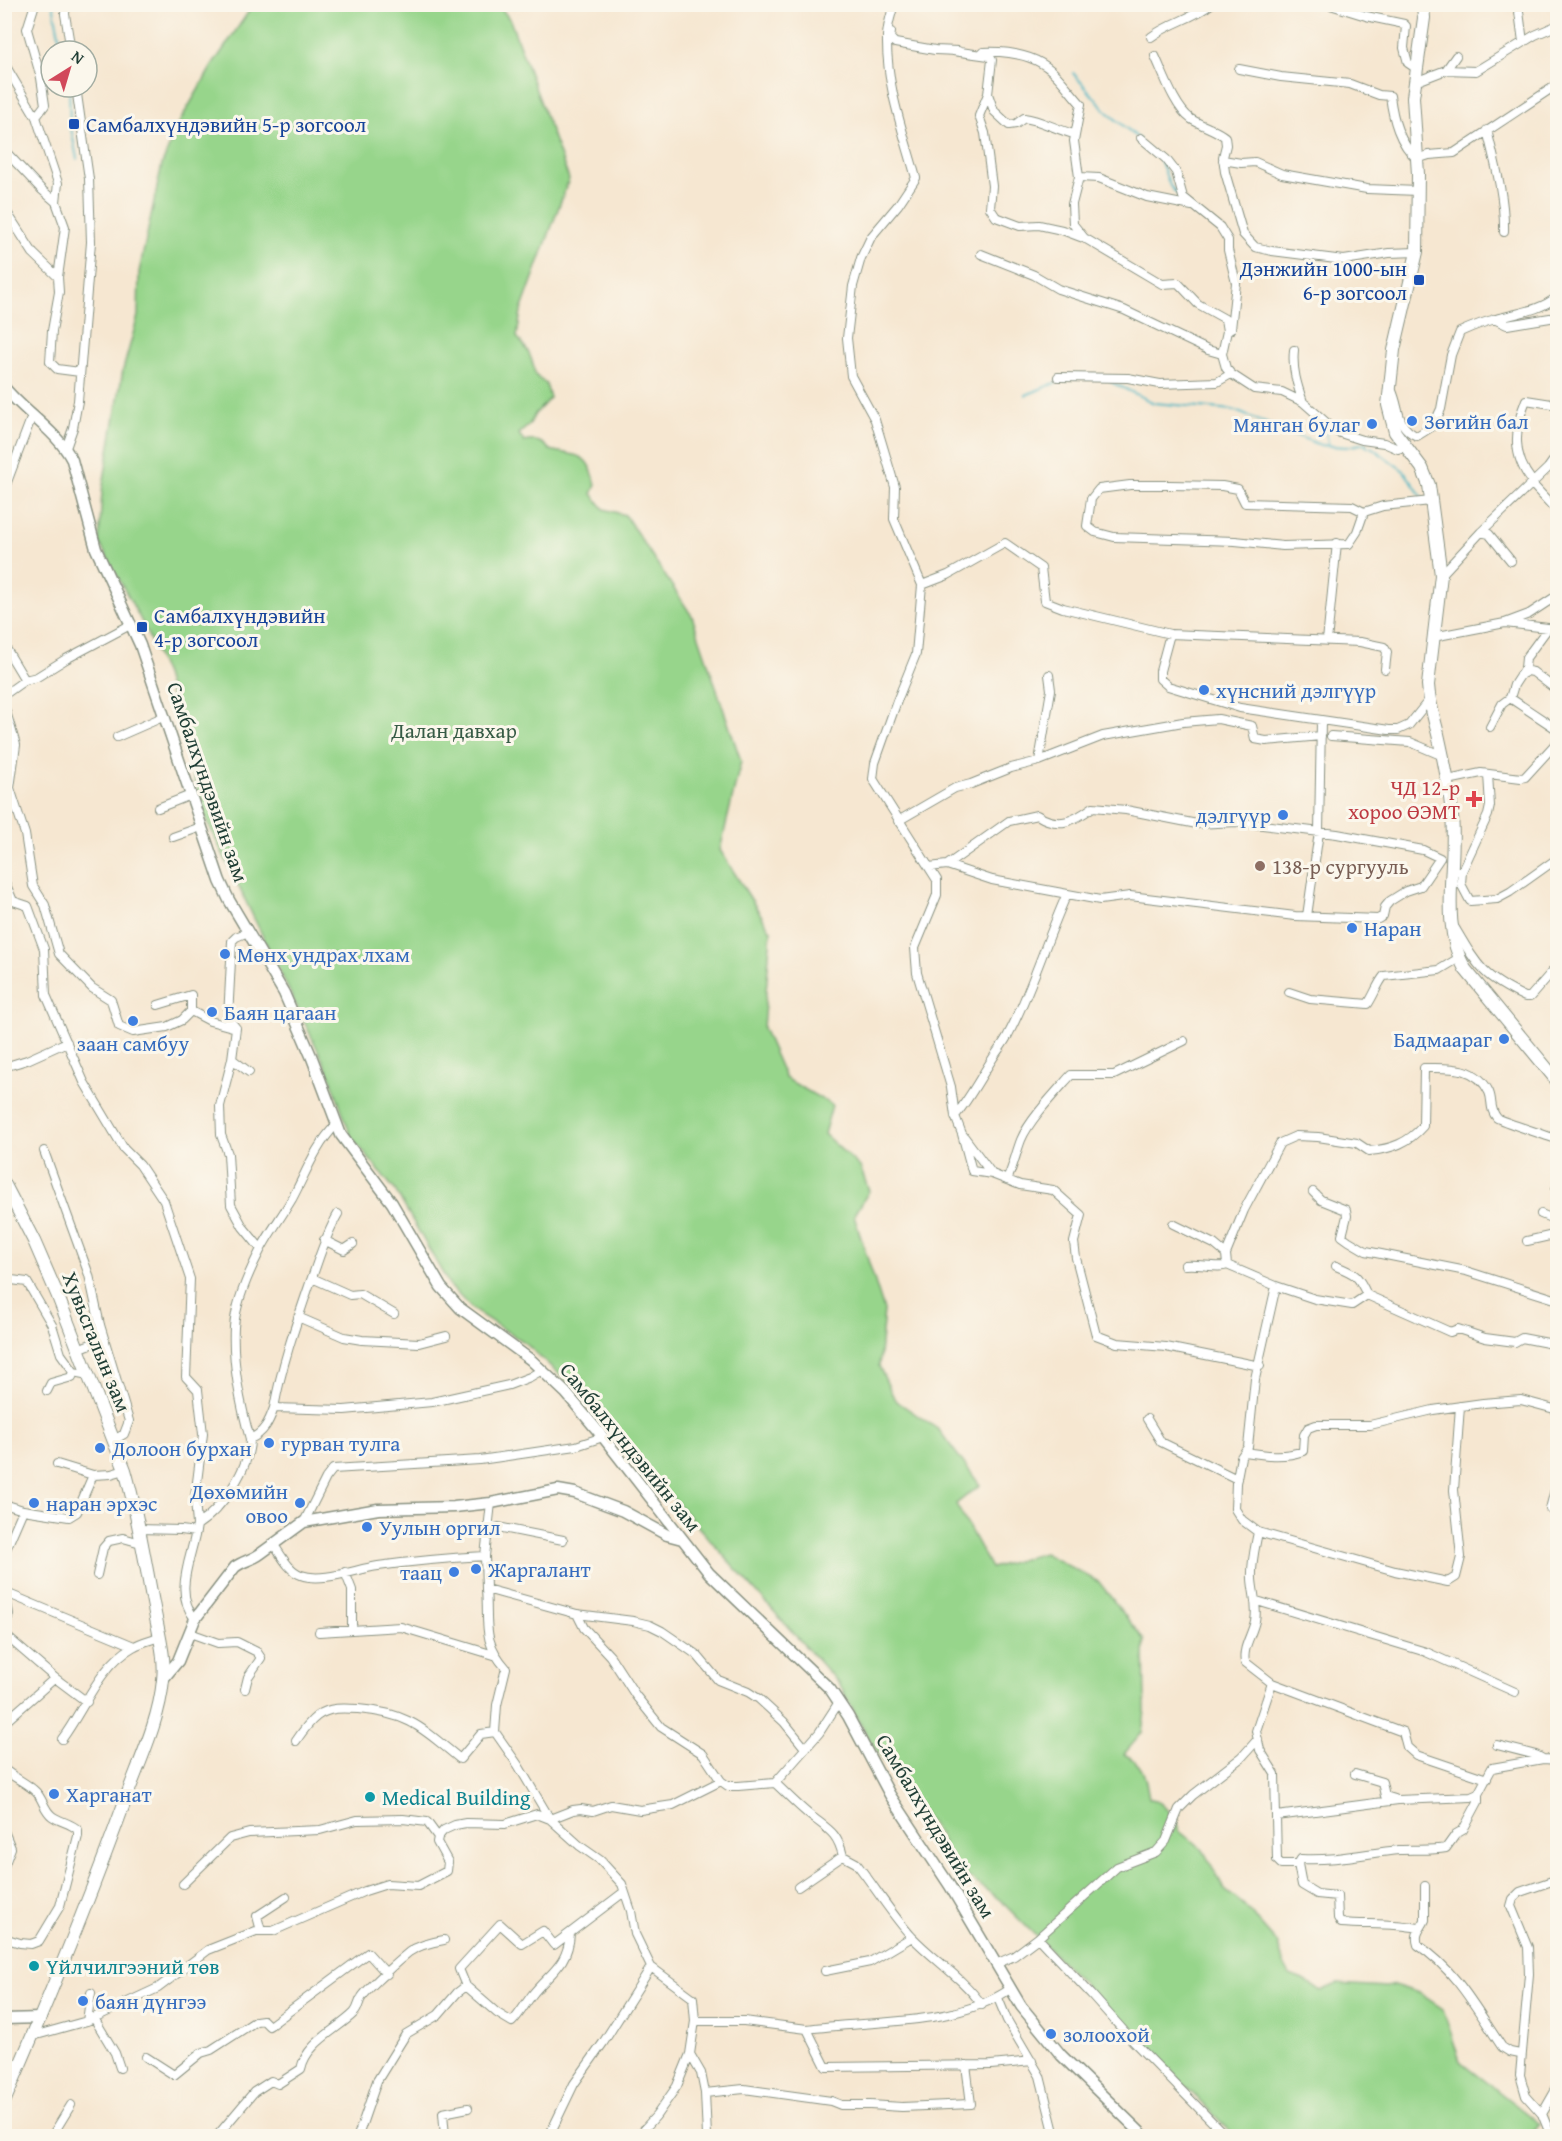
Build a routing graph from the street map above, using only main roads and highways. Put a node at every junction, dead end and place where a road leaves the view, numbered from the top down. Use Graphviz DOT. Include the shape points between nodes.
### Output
graph roads {
  1 [pos="1423,4"];
  2 [pos="1557,1082"];
  3 [pos="4,1183"];
  4 [pos="4,2102"];
  1 -- 2 [label="main road" via="1412,113 1417,159 1417,252 1400,320 1388,405 1395,432 1430,485 1441,575 1428,685 1453,817 1453,926 1459,958"];
  3 -- 4 [label="main road, Хувьсгалын зам" via="46,1267 124,1470 159,1637 163,1679 150,1733 98,1875"];
}
